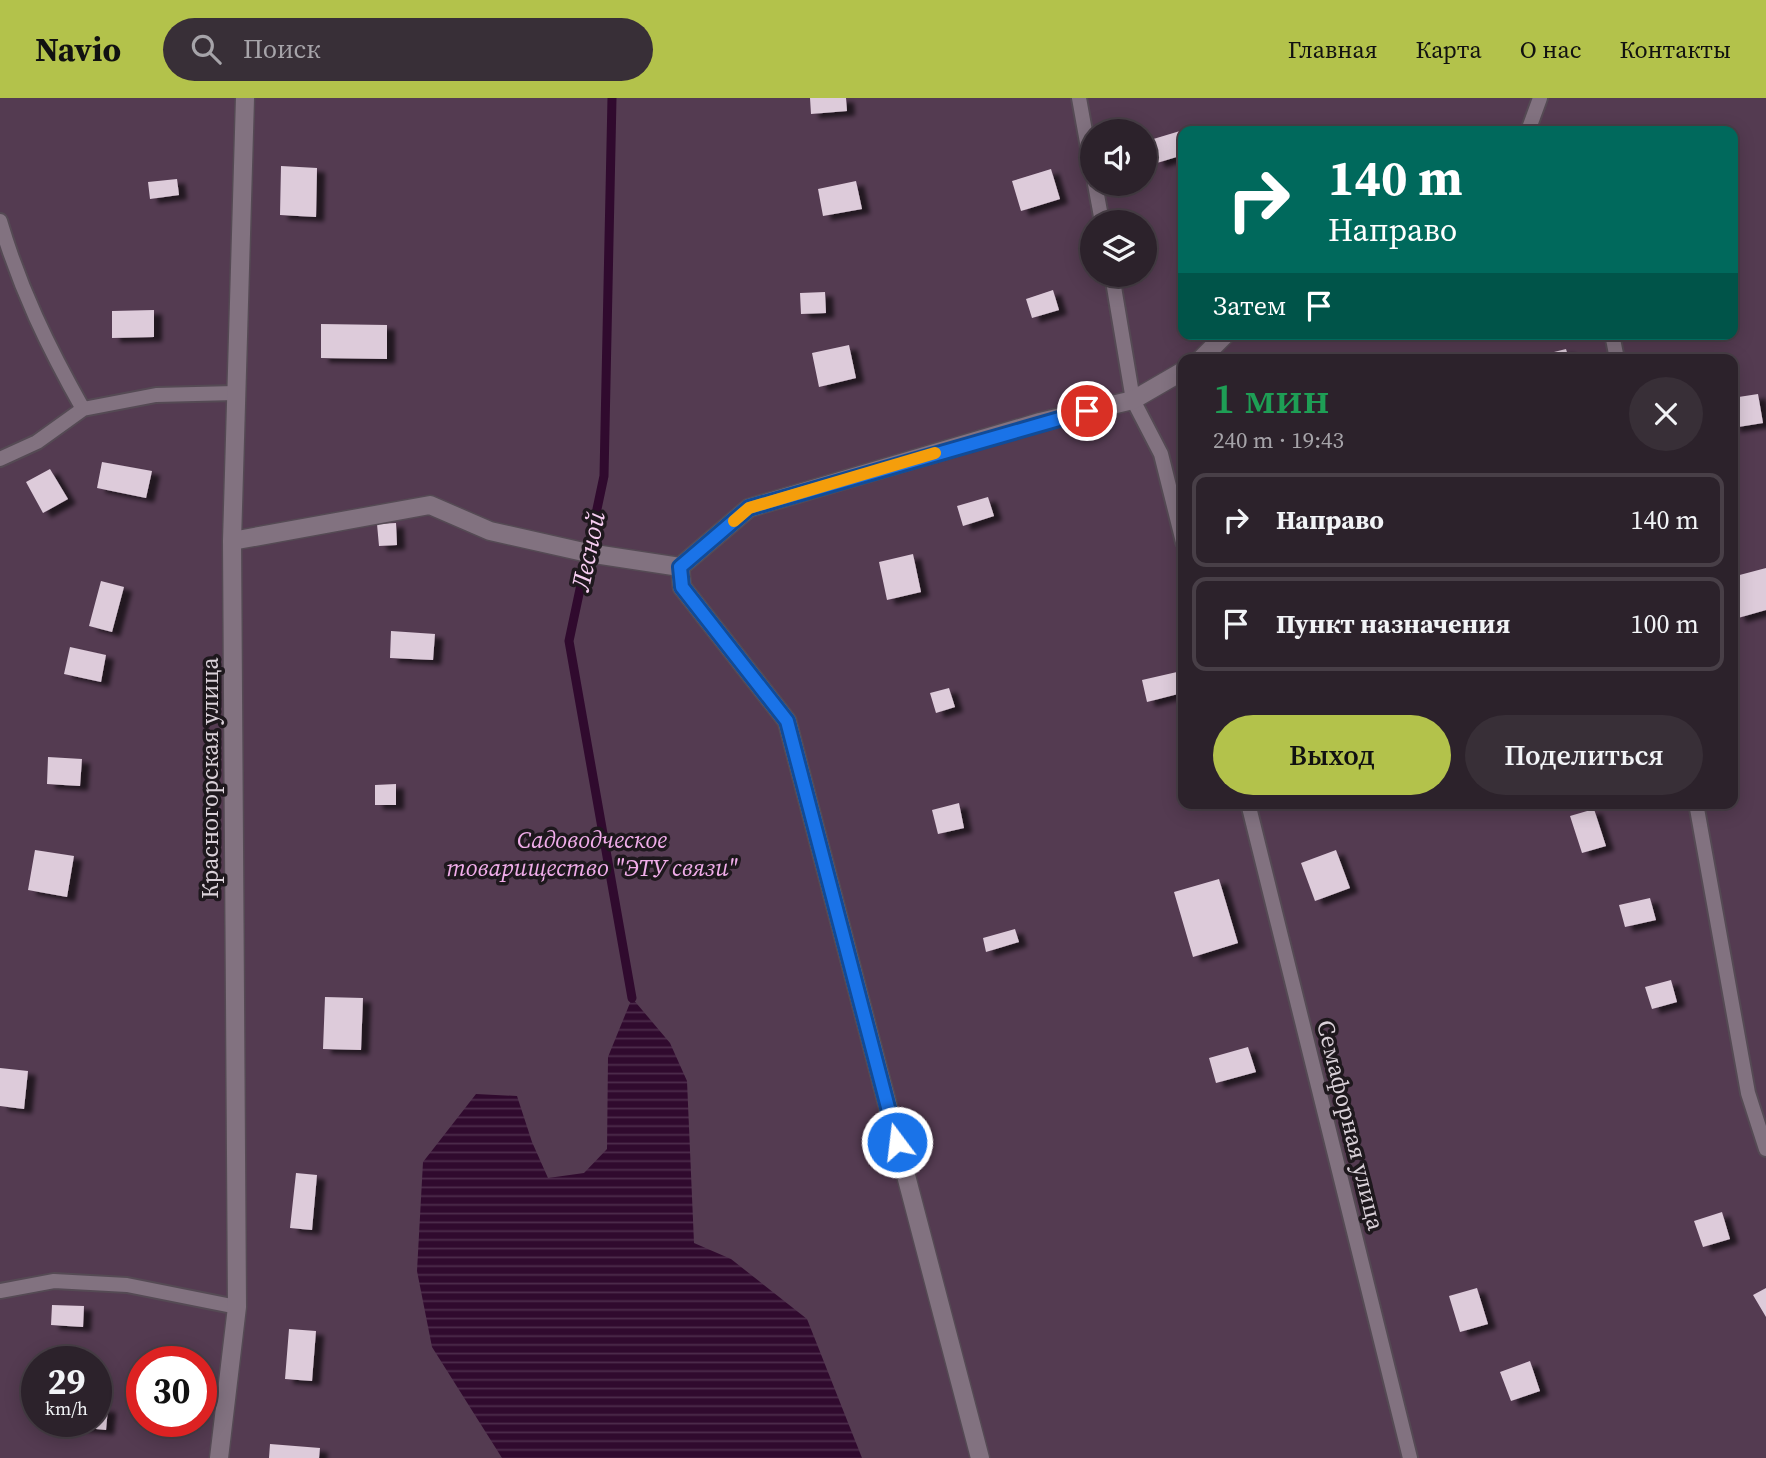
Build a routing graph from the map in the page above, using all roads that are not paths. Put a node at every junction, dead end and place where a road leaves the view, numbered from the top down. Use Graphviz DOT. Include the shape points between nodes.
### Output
graph roads {
  1 [pos="244,98"];
  2 [pos="1079,98"];
  3 [pos="1540,98"];
  4 [pos="1083,119"];
  5 [pos="1530,126"];
  6 [pos="0,221"];
  7 [pos="1113,287"];
  8 [pos="1220,340"];
  9 [pos="1206,354"];
  10 [pos="1178,374"];
  11 [pos="235,393"];
  12 [pos="1133,400"];
  13 [pos="83,409"];
  14 [pos="0,459"];
  15 [pos="1178,522"];
  16 [pos="232,541"];
  17 [pos="680,567"];
  18 [pos="1249,809"];
  19 [pos="1697,809"];
  20 [pos="1766,1149"];
  21 [pos="0,1291"];
  22 [pos="237,1307"];
  23 [pos="219,1458"];
  24 [pos="980,1458"];
  25 [pos="1410,1458"];
  1 -- 11 [label="street, Красногорская улица"];
  2 -- 4 [label="lane"];
  3 -- 5 [label="lane"];
  6 -- 13 [label="lane" via="42,338"];
  7 -- 12 [label="lane"];
  8 -- 9 [label="street"];
  10 -- 12 [label="street"];
  11 -- 13 [label="lane" via="156,395"];
  11 -- 16 [label="street, Красногорская улица"];
  12 -- 15 [label="lane" via="1161,454"];
  12 -- 17 [label="street" via="1040,422 749,508"];
  13 -- 14 [label="lane" via="37,442"];
  16 -- 17 [label="street" via="430,505 490,531"];
  16 -- 22 [label="street, Красногорская улица"];
  17 -- 24 [label="street" via="682,587 787,721"];
  18 -- 25 [label="lane, Семафорная улица"];
  19 -- 20 [label="lane" via="1748,1093"];
  21 -- 22 [label="lane" via="54,1281 127,1285"];
  22 -- 23 [label="street, Красногорская улица"];
}
